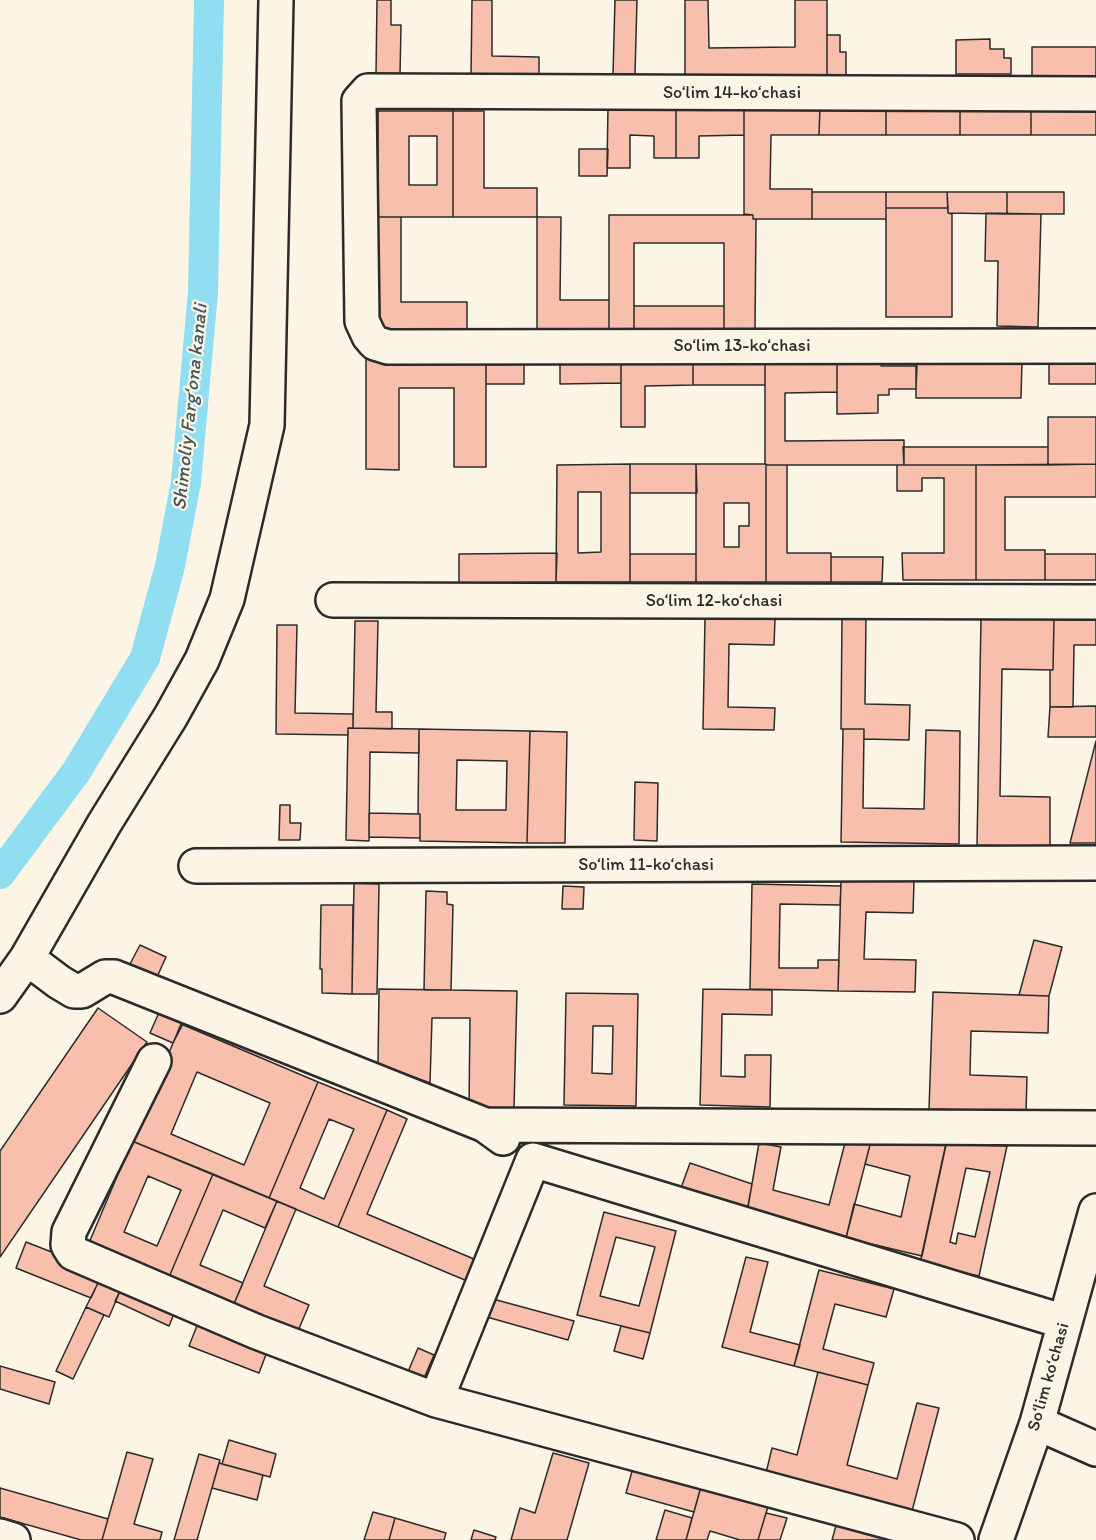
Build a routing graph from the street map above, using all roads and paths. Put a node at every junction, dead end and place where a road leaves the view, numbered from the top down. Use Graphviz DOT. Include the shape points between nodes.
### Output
graph roads {
  1 [pos="276,0"];
  2 [pos="1096,94"];
  3 [pos="1096,346"];
  4 [pos="388,347"];
  5 [pos="333,600"];
  6 [pos="1096,602"];
  7 [pos="1096,864"];
  8 [pos="196,866"];
  9 [pos="27,958"];
  10 [pos="0,996"];
  11 [pos="154,1061"];
  12 [pos="486,1125"];
  13 [pos="1096,1128"];
  14 [pos="533,1160"];
  15 [pos="1096,1211"];
  16 [pos="1065,1322"];
  17 [pos="436,1400"];
  18 [pos="1037,1423"];
  19 [pos="1096,1449"];
  20 [pos="0,1536"];
  21 [pos="13,1540"];
  22 [pos="957,1540"];
  23 [pos="996,1540"];
  1 -- 9 [label="street" via="267,425 227,599 177,707"];
  2 -- 4 [label="street, Soʻlim 14-koʻchasi" via="368,91 359,101 362,321 375,343"];
  3 -- 4 [label="street, Soʻlim 13-koʻchasi"];
  5 -- 6 [label="street, Soʻlim 12-koʻchasi"];
  7 -- 8 [label="street, Soʻlim 11-koʻchasi"];
  9 -- 10 [label="street"];
  9 -- 12 [label="street" via="74,991 114,977"];
  11 -- 17 [label="street" via="69,1233 68,1245 73,1253 257,1332"];
  12 -- 13 [label="street"];
  12 -- 14 [label="street"];
  14 -- 16 [label="street"];
  14 -- 17 [label="street"];
  15 -- 16 [label="street, Soʻlim koʻchasi"];
  16 -- 18 [label="street, Soʻlim koʻchasi"];
  17 -- 22 [label="street"];
  18 -- 19 [label="street"];
  18 -- 23 [label="street, Soʻlim koʻchasi"];
  20 -- 21 [label="street"];
}
